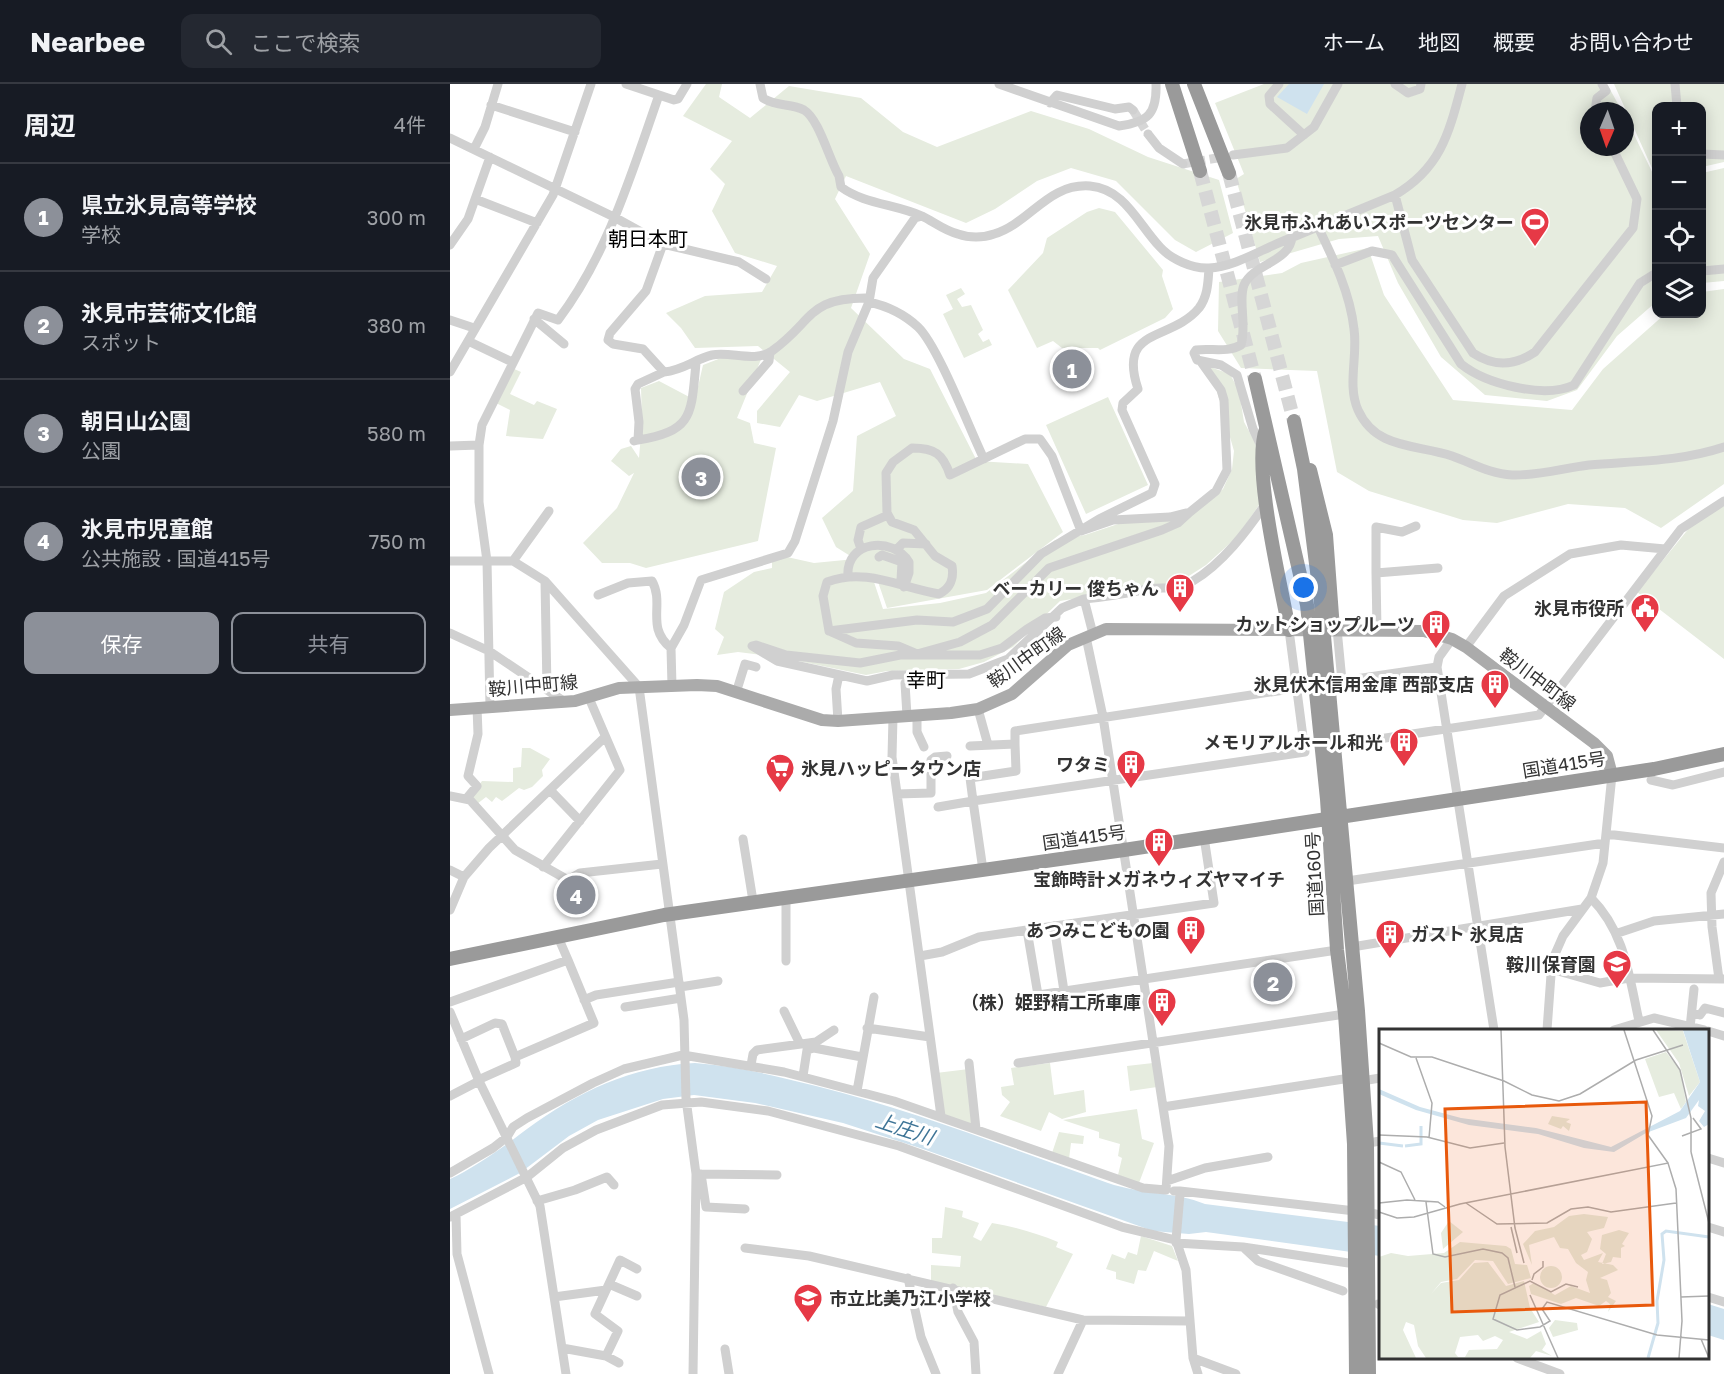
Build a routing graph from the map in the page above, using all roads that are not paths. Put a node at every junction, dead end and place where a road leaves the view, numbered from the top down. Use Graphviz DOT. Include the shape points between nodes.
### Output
graph roads {
  1 [pos="498,84"];
  2 [pos="591,84"];
  3 [pos="626,84"];
  4 [pos="687,84"];
  5 [pos="760,84"];
  6 [pos="999,84"];
  7 [pos="1156,84"];
  8 [pos="1172,84"];
  9 [pos="1194,84"];
  10 [pos="1279,84"];
  11 [pos="1338,84"];
  12 [pos="1395,84"];
  13 [pos="1421,84"];
  14 [pos="1462,84"];
  15 [pos="1602,84"];
  16 [pos="1675,84"];
  17 [pos="659,95"];
  18 [pos="1596,102"];
  19 [pos="1677,102"];
  20 [pos="1050,103"];
  21 [pos="491,105"];
  22 [pos="1133,110"];
  23 [pos="575,132"];
  24 [pos="1148,134"];
  25 [pos="1304,135"];
  26 [pos="450,138"];
  27 [pos="474,149"];
  28 [pos="1233,154"];
  29 [pos="1706,154"];
  30 [pos="1724,155"];
  31 [pos="1616,156"];
  32 [pos="490,157"];
  33 [pos="1182,164"];
  34 [pos="1200,171"];
  35 [pos="1229,172"];
  36 [pos="556,189"];
  37 [pos="1395,195"];
  38 [pos="474,199"];
  39 [pos="922,216"];
  40 [pos="614,217"];
  41 [pos="537,223"];
  42 [pos="1318,227"];
  43 [pos="1292,237"];
  44 [pos="663,244"];
  45 [pos="450,245"];
  46 [pos="1335,265"];
  47 [pos="1209,268"];
  48 [pos="1724,269"];
  49 [pos="1706,271"];
  50 [pos="1652,276"];
  51 [pos="766,279"];
  52 [pos="869,300"];
  53 [pos="534,319"];
  54 [pos="450,320"];
  55 [pos="474,328"];
  56 [pos="468,341"];
  57 [pos="564,344"];
  58 [pos="770,352"];
  59 [pos="512,362"];
  60 [pos="1201,362"];
  61 [pos="696,363"];
  62 [pos="450,372"];
  63 [pos="664,372"];
  64 [pos="1255,379"];
  65 [pos="743,392"];
  66 [pos="1294,421"];
  67 [pos="1266,429"];
  68 [pos="1299,443"];
  69 [pos="479,445"];
  70 [pos="450,446"];
  71 [pos="1261,446"];
  72 [pos="1724,447"];
  73 [pos="984,459"];
  74 [pos="1267,501"];
  75 [pos="1724,501"];
  76 [pos="549,511"];
  77 [pos="1190,512"];
  78 [pos="888,515"];
  79 [pos="1416,526"];
  80 [pos="1081,531"];
  81 [pos="926,544"];
  82 [pos="861,549"];
  83 [pos="1665,549"];
  84 [pos="896,550"];
  85 [pos="879,557"];
  86 [pos="450,561"];
  87 [pos="487,561"];
  88 [pos="513,561"];
  89 [pos="1438,568"];
  90 [pos="1376,573"];
  91 [pos="848,577"];
  92 [pos="545,581"];
  93 [pos="902,586"];
  94 [pos="598,596"];
  95 [pos="1084,599"];
  96 [pos="1314,604"];
  97 [pos="1056,616"];
  98 [pos="1335,629"];
  99 [pos="1290,630"];
  100 [pos="1377,630"];
  101 [pos="829,631"];
  102 [pos="450,633"];
  103 [pos="1089,635"];
  104 [pos="1452,639"];
  105 [pos="1466,647"];
  106 [pos="671,648"];
  107 [pos="489,651"];
  108 [pos="917,654"];
  109 [pos="756,667"];
  110 [pos="1437,667"];
  111 [pos="839,675"];
  112 [pos="905,683"];
  113 [pos="672,686"];
  114 [pos="639,687"];
  115 [pos="1297,688"];
  116 [pos="547,689"];
  117 [pos="736,693"];
  118 [pos="589,698"];
  119 [pos="565,702"];
  120 [pos="484,707"];
  121 [pos="1545,708"];
  122 [pos="978,709"];
  123 [pos="450,710"];
  124 [pos="912,716"];
  125 [pos="893,717"];
  126 [pos="1103,717"];
  127 [pos="838,721"];
  128 [pos="1447,729"];
  129 [pos="604,737"];
  130 [pos="1352,743"];
  131 [pos="1015,744"];
  132 [pos="970,746"];
  133 [pos="988,746"];
  134 [pos="924,747"];
  135 [pos="1724,754"];
  136 [pos="947,756"];
  137 [pos="969,767"];
  138 [pos="1724,772"];
  139 [pos="1612,775"];
  140 [pos="970,778"];
  141 [pos="1112,780"];
  142 [pos="1651,780"];
  143 [pos="550,790"];
  144 [pos="897,794"];
  145 [pos="450,796"];
  146 [pos="467,798"];
  147 [pos="1457,798"];
  148 [pos="973,801"];
  149 [pos="939,807"];
  150 [pos="1335,816"];
  151 [pos="580,821"];
  152 [pos="503,837"];
  153 [pos="1204,837"];
  154 [pos="743,839"];
  155 [pos="1606,839"];
  156 [pos="1724,848"];
  157 [pos="1124,850"];
  158 [pos="1724,862"];
  159 [pos="1468,863"];
  160 [pos="662,864"];
  161 [pos="543,867"];
  162 [pos="450,870"];
  163 [pos="983,870"];
  164 [pos="464,877"];
  165 [pos="910,880"];
  166 [pos="1347,881"];
  167 [pos="786,897"];
  168 [pos="1591,898"];
  169 [pos="753,902"];
  170 [pos="1582,909"];
  171 [pos="450,910"];
  172 [pos="1711,914"];
  173 [pos="1724,914"];
  174 [pos="669,915"];
  175 [pos="1134,915"];
  176 [pos="1054,926"];
  177 [pos="1479,927"];
  178 [pos="1027,930"];
  179 [pos="1618,933"];
  180 [pos="558,937"];
  181 [pos="1352,947"];
  182 [pos="1336,950"];
  183 [pos="920,956"];
  184 [pos="450,959"];
  185 [pos="568,960"];
  186 [pos="786,961"];
  187 [pos="1551,969"];
  188 [pos="1629,978"];
  189 [pos="1143,979"];
  190 [pos="1722,979"];
  191 [pos="717,981"];
  192 [pos="680,984"];
  193 [pos="1694,989"];
  194 [pos="1064,991"];
  195 [pos="1038,995"];
  196 [pos="874,997"];
  197 [pos="1025,997"];
  198 [pos="681,998"];
  199 [pos="584,1000"];
  200 [pos="450,1002"];
  201 [pos="625,1006"];
  202 [pos="784,1011"];
  203 [pos="450,1012"];
  204 [pos="1692,1013"];
  205 [pos="1724,1013"];
  206 [pos="1345,1014"];
  207 [pos="1639,1021"];
  208 [pos="867,1028"];
  209 [pos="1687,1028"];
  210 [pos="1494,1029"];
  211 [pos="1547,1029"];
  212 [pos="1617,1029"];
  213 [pos="834,1030"];
  214 [pos="1709,1032"];
  215 [pos="456,1035"];
  216 [pos="1724,1036"];
  217 [pos="930,1037"];
  218 [pos="800,1044"];
  219 [pos="1153,1044"];
  220 [pos="683,1056"];
  221 [pos="515,1057"];
  222 [pos="862,1057"];
  223 [pos="969,1063"];
  224 [pos="1018,1063"];
  225 [pos="751,1065"];
  226 [pos="803,1076"];
  227 [pos="1379,1078"];
  228 [pos="1356,1079"];
  229 [pos="479,1081"];
  230 [pos="856,1091"];
  231 [pos="450,1096"];
  232 [pos="687,1101"];
  233 [pos="1163,1107"];
  234 [pos="941,1116"];
  235 [pos="976,1129"];
  236 [pos="508,1140"];
  237 [pos="1367,1143"];
  238 [pos="1268,1157"];
  239 [pos="1709,1159"];
  240 [pos="1724,1163"];
  241 [pos="450,1173"];
  242 [pos="525,1174"];
  243 [pos="698,1174"];
  244 [pos="777,1174"];
  245 [pos="614,1185"];
  246 [pos="1166,1186"];
  247 [pos="1180,1193"];
  248 [pos="537,1201"];
  249 [pos="745,1209"];
  250 [pos="1359,1212"];
  251 [pos="453,1215"];
  252 [pos="1379,1215"];
  253 [pos="1709,1228"];
  254 [pos="1724,1232"];
  255 [pos="1176,1241"];
  256 [pos="1243,1247"];
  257 [pos="745,1248"];
  258 [pos="1359,1261"];
  259 [pos="637,1269"];
  260 [pos="908,1278"];
  261 [pos="608,1287"];
  262 [pos="953,1288"];
  263 [pos="1343,1291"];
  264 [pos="637,1296"];
  265 [pos="554,1297"];
  266 [pos="1709,1298"];
  267 [pos="1724,1302"];
  268 [pos="1083,1320"];
  269 [pos="1189,1321"];
  270 [pos="562,1348"];
  271 [pos="725,1349"];
  272 [pos="606,1356"];
  273 [pos="1193,1358"];
  274 [pos="1520,1359"];
  275 [pos="619,1363"];
  276 [pos="1556,1373"];
  277 [pos="489,1374"];
  278 [pos="566,1374"];
  279 [pos="693,1374"];
  280 [pos="729,1374"];
  281 [pos="936,1374"];
  282 [pos="976,1374"];
  283 [pos="1058,1374"];
  284 [pos="1198,1374"];
  285 [pos="1236,1374"];
  286 [pos="1356,1374"];
  287 [pos="1369,1374"];
  1 -- 21 [label="street"];
  2 -- 23 [label="street"];
  3 -- 17 [label="street"];
  4 -- 17 [label="street" via="678,99"];
  5 -- 39 [label="street" via="763,98 770,103 803,110 811,117 841,187 851,194"];
  6 -- 20 [label="street"];
  7 -- 20 [label="street" via="1152,111 1139,124 1119,126"];
  8 -- 34 [label="highway"];
  9 -- 35 [label="highway"];
  10 -- 25 [label="street" via="1269,96 1270,104"];
  11 -- 25 [label="street" via="1314,127"];
  12 -- 13 [label="street" via="1408,93"];
  14 -- 37 [label="street" via="1444,143 1433,164 1415,183"];
  15 -- 18 [label="street" via="1606,91"];
  16 -- 19 [label="street"];
  17 -- 40 [label="street"];
  20 -- 22 [label="street" via="1057,94"];
  21 -- 23 [label="street"];
  21 -- 27 [label="street"];
  23 -- 36 [label="street"];
  24 -- 33 [label="street" via="1159,148"];
  25 -- 28 [label="street" via="1287,148"];
  26 -- 27 [label="street"];
  27 -- 32 [label="street"];
  29 -- 30 [label="street"];
  31 -- 37 [label="street" via="1637,200 1634,228 1535,352 1522,361 1500,364 1473,353 1412,260"];
  32 -- 36 [label="street"];
  32 -- 38 [label="street"];
  36 -- 40 [label="street"];
  36 -- 41 [label="street"];
  37 -- 42 [label="street"];
  38 -- 41 [label="street"];
  38 -- 45 [label="street" via="468,219"];
  39 -- 47 [label="street" via="960,235 994,234 1061,190 1090,186 1119,198 1160,248 1186,264"];
  39 -- 52 [label="street" via="915,218 873,279"];
  40 -- 44 [label="street"];
  40 -- 53 [label="street" via="579,292 558,320 538,313"];
  41 -- 55 [label="street"];
  42 -- 43 [label="street"];
  42 -- 46 [label="street"];
  43 -- 47 [label="street" via="1223,266"];
  43 -- 60 [label="street" via="1288,250 1244,285 1245,331 1241,345 1233,350 1196,350 1194,357"];
  44 -- 51 [label="street" via="739,262"];
  44 -- 63 [label="street" via="646,291 608,340 613,345 643,349"];
  46 -- 50 [label="street" via="1372,251 1392,255 1461,364 1475,375 1491,380 1552,391 1574,385 1640,283"];
  46 -- 72 [label="street" via="1347,291 1355,332 1354,399 1366,423 1395,445 1437,452 1499,474 1516,475 1590,465 1658,462"];
  47 -- 80 [label="street" via="1208,289 1200,308 1142,342 1132,364 1138,389 1123,403 1122,410 1155,489"];
  48 -- 49 [label="street"];
  52 -- 58 [label="street" via="837,300 820,306"];
  52 -- 73 [label="street" via="920,328"];
  52 -- 106 [label="street" via="848,352 826,443 788,553 701,580"];
  53 -- 57 [label="street"];
  53 -- 59 [label="street"];
  54 -- 55 [label="street"];
  55 -- 56 [label="street"];
  56 -- 59 [label="street"];
  56 -- 62 [label="street"];
  58 -- 61 [label="street" via="750,357 712,355"];
  58 -- 65 [label="street" via="769,362"];
  59 -- 69 [label="street" via="486,415"];
  60 -- 71 [label="street" via="1221,365 1237,375"];
  60 -- 77 [label="street" via="1224,400 1227,470 1216,491"];
  61 -- 63 [label="street"];
  61 -- 63 [label="street" via="691,403 683,423 673,431 636,441 639,422 635,389"];
  64 -- 67 [label="highway, 国道160号"];
  66 -- 68 [label="highway, 国道160号"];
  67 -- 71 [label="highway"];
  67 -- 96 [label="highway, 国道160号"];
  68 -- 96 [label="highway, 国道160号"];
  68 -- 98 [label="highway" via="1323,513"];
  69 -- 70 [label="street"];
  69 -- 87 [label="street" via="478,502"];
  71 -- 74 [label="highway"];
  73 -- 78 [label="street" via="950,476 945,459 936,451 906,451 886,473"];
  73 -- 80 [label="street" via="1025,439 1040,439 1052,456"];
  74 -- 95 [label="street" via="1240,538 1192,581 1168,589"];
  74 -- 99 [label="highway"];
  75 -- 83 [label="street" via="1688,522"];
  76 -- 88 [label="street"];
  77 -- 80 [label="street" via="1113,520"];
  77 -- 108 [label="street" via="1162,530 1059,563 1043,572 992,625 960,642"];
  78 -- 81 [label="street" via="892,522 914,530"];
  78 -- 82 [label="street" via="861,527"];
  79 -- 90 [label="street" via="1402,532 1376,527"];
  80 -- 101 [label="street" via="1033,560 987,609 953,622 917,620"];
  81 -- 84 [label="street" via="903,543"];
  81 -- 93 [label="street" via="935,556 952,566 950,586 939,594"];
  82 -- 84 [label="street" via="880,546"];
  82 -- 91 [label="street" via="852,554"];
  83 -- 105 [label="street" via="1621,545 1570,554 1504,596"];
  83 -- 121 [label="street"];
  84 -- 93 [label="street" via="911,567"];
  85 -- 93 [label="street" via="902,562"];
  86 -- 87 [label="street"];
  87 -- 88 [label="street"];
  87 -- 107 [label="street"];
  88 -- 92 [label="street"];
  89 -- 90 [label="street"];
  90 -- 100 [label="street"];
  91 -- 93 [label="street" via="881,578"];
  91 -- 101 [label="street" via="827,582 824,588"];
  92 -- 114 [label="street"];
  92 -- 116 [label="street"];
  94 -- 106 [label="street" via="628,583 652,581 658,596 658,628 663,642"];
  95 -- 97 [label="street" via="1062,608"];
  95 -- 103 [label="street"];
  96 -- 150 [label="highway, 国道160号"];
  97 -- 108 [label="street" via="1045,618 1002,648 980,655"];
  97 -- 111 [label="street" via="1008,659 969,674 893,675 867,681"];
  98 -- 99 [label="main road, 鞍川中町線"];
  98 -- 100 [label="main road, 鞍川中町線"];
  98 -- 110 [label="street" via="1342,681"];
  99 -- 103 [label="main road, 鞍川中町線" via="1117,629"];
  99 -- 115 [label="street"];
  100 -- 104 [label="main road, 鞍川中町線" via="1424,631"];
  101 -- 108 [label="street" via="856,642 898,646"];
  102 -- 107 [label="street"];
  103 -- 122 [label="main road, 鞍川中町線" via="1068,645 1012,694"];
  103 -- 126 [label="street"];
  104 -- 105 [label="main road, 鞍川中町線"];
  104 -- 110 [label="street" via="1438,657"];
  105 -- 121 [label="main road, 鞍川中町線"];
  106 -- 113 [label="street"];
  107 -- 116 [label="street"];
  107 -- 120 [label="street"];
  108 -- 111 [label="street" via="860,663 786,656 752,646 777,661"];
  109 -- 117 [label="street" via="745,664"];
  110 -- 128 [label="street"];
  111 -- 127 [label="street"];
  112 -- 124 [label="street"];
  113 -- 114 [label="main road, 鞍川中町線"];
  113 -- 117 [label="main road, 鞍川中町線" via="717,686"];
  114 -- 118 [label="main road, 鞍川中町線" via="619,688"];
  114 -- 160 [label="street"];
  115 -- 126 [label="street"];
  115 -- 141 [label="street" via="1305,752"];
  116 -- 119 [label="street"];
  117 -- 127 [label="main road, 鞍川中町線" via="822,720"];
  118 -- 119 [label="main road, 鞍川中町線"];
  118 -- 129 [label="street"];
  119 -- 120 [label="main road, 鞍川中町線"];
  120 -- 123 [label="main road, 鞍川中町線"];
  120 -- 146 [label="street" via="468,776 477,786"];
  121 -- 128 [label="street" via="1539,715"];
  121 -- 139 [label="main road, 鞍川中町線" via="1602,751"];
  122 -- 124 [label="main road, 鞍川中町線"];
  122 -- 133 [label="street"];
  124 -- 125 [label="main road, 鞍川中町線"];
  124 -- 134 [label="street"];
  125 -- 127 [label="main road, 鞍川中町線"];
  125 -- 144 [label="street" via="892,757"];
  126 -- 131 [label="street" via="1015,731"];
  126 -- 141 [label="street"];
  128 -- 130 [label="street"];
  128 -- 147 [label="street"];
  129 -- 143 [label="street"];
  129 -- 151 [label="street" via="620,770"];
  131 -- 133 [label="street"];
  131 -- 140 [label="street" via="1016,771"];
  132 -- 133 [label="street"];
  135 -- 139 [label="highway, 国道415号"];
  136 -- 144 [label="street" via="931,760 931,793"];
  137 -- 140 [label="street"];
  138 -- 142 [label="street" via="1673,785"];
  139 -- 147 [label="highway, 国道415号"];
  139 -- 155 [label="street"];
  140 -- 148 [label="street"];
  141 -- 148 [label="street"];
  141 -- 157 [label="street"];
  143 -- 151 [label="street"];
  143 -- 152 [label="street"];
  144 -- 165 [label="street"];
  145 -- 146 [label="street"];
  146 -- 152 [label="street"];
  147 -- 150 [label="highway, 国道415号"];
  147 -- 159 [label="street"];
  148 -- 149 [label="street"];
  148 -- 163 [label="street"];
  150 -- 153 [label="highway, 国道415号"];
  150 -- 166 [label="highway, 国道160号"];
  150 -- 182 [label="highway, 国道160号"];
  151 -- 161 [label="street"];
  152 -- 161 [label="street" via="515,850"];
  152 -- 164 [label="street"];
  153 -- 157 [label="highway, 国道415号"];
  153 -- 175 [label="street" via="1214,903"];
  154 -- 169 [label="street"];
  155 -- 156 [label="street"];
  155 -- 159 [label="street"];
  155 -- 168 [label="street" via="1603,863"];
  157 -- 163 [label="highway, 国道415号"];
  157 -- 175 [label="street"];
  158 -- 172 [label="street" via="1711,893"];
  159 -- 166 [label="street"];
  159 -- 177 [label="street"];
  160 -- 161 [label="street" via="580,873 568,880"];
  160 -- 174 [label="street"];
  162 -- 164 [label="street"];
  163 -- 165 [label="highway, 国道415号"];
  164 -- 171 [label="street"];
  165 -- 167 [label="highway, 国道415号"];
  165 -- 183 [label="street"];
  166 -- 181 [label="highway, 国道160号"];
  167 -- 169 [label="highway, 国道415号"];
  167 -- 186 [label="street"];
  168 -- 170 [label="street"];
  168 -- 179 [label="street"];
  169 -- 174 [label="highway, 国道415号"];
  170 -- 177 [label="street"];
  170 -- 187 [label="street" via="1563,936"];
  172 -- 173 [label="street"];
  172 -- 179 [label="street" via="1654,921"];
  172 -- 190 [label="street"];
  174 -- 180 [label="highway, 国道415号"];
  174 -- 192 [label="street"];
  175 -- 176 [label="street"];
  175 -- 189 [label="street"];
  176 -- 178 [label="street"];
  176 -- 194 [label="street"];
  177 -- 181 [label="street"];
  177 -- 210 [label="street"];
  178 -- 183 [label="street" via="979,937"];
  178 -- 195 [label="street"];
  179 -- 188 [label="street"];
  180 -- 184 [label="highway, 国道415号"];
  180 -- 185 [label="street"];
  181 -- 228 [label="highway, 国道160号"];
  182 -- 189 [label="street"];
  182 -- 206 [label="highway, 国道160号"];
  183 -- 217 [label="street"];
  185 -- 199 [label="street"];
  185 -- 200 [label="street"];
  187 -- 188 [label="street" via="1600,983"];
  187 -- 211 [label="street"];
  188 -- 190 [label="street"];
  188 -- 207 [label="street"];
  189 -- 194 [label="street"];
  189 -- 219 [label="street"];
  191 -- 192 [label="street"];
  192 -- 198 [label="street"];
  192 -- 199 [label="street"];
  193 -- 204 [label="street"];
  194 -- 195 [label="street"];
  195 -- 197 [label="street"];
  196 -- 208 [label="street"];
  198 -- 201 [label="street"];
  198 -- 220 [label="street"];
  199 -- 221 [label="street" via="594,1023"];
  202 -- 218 [label="street"];
  203 -- 215 [label="street"];
  204 -- 205 [label="street" via="1700,1015 1705,1008"];
  204 -- 209 [label="street"];
  206 -- 219 [label="street"];
  206 -- 228 [label="highway, 国道160号"];
  207 -- 209 [label="street" via="1654,1018"];
  207 -- 212 [label="street"];
  208 -- 217 [label="street"];
  208 -- 222 [label="street"];
  213 -- 218 [label="street" via="816,1042"];
  214 -- 216 [label="street"];
  215 -- 221 [label="street" via="502,1024"];
  215 -- 229 [label="street"];
  217 -- 234 [label="street"];
  218 -- 225 [label="street" via="757,1050"];
  219 -- 224 [label="street"];
  219 -- 233 [label="street"];
  220 -- 225 [label="street"];
  220 -- 232 [label="street"];
  220 -- 236 [label="street" via="624,1069 527,1118 513,1127"];
  221 -- 229 [label="street" via="516,1063"];
  222 -- 226 [label="street" via="807,1050"];
  222 -- 230 [label="street"];
  223 -- 235 [label="street"];
  225 -- 226 [label="street"];
  226 -- 230 [label="street"];
  227 -- 228 [label="street"];
  228 -- 233 [label="street"];
  228 -- 237 [label="highway, 国道160号"];
  229 -- 231 [label="street"];
  229 -- 236 [label="street"];
  230 -- 234 [label="street"];
  232 -- 242 [label="street" via="662,1105 596,1130"];
  232 -- 243 [label="street"];
  232 -- 255 [label="street" via="742,1106 899,1146 1122,1227"];
  233 -- 246 [label="street" via="1169,1146"];
  234 -- 235 [label="street"];
  235 -- 246 [label="street" via="1136,1185"];
  236 -- 241 [label="street"];
  236 -- 242 [label="street"];
  237 -- 250 [label="highway, 国道160号"];
  238 -- 246 [label="street" via="1205,1168"];
  239 -- 240 [label="street"];
  242 -- 248 [label="street"];
  242 -- 251 [label="street"];
  243 -- 244 [label="street"];
  243 -- 249 [label="street" via="706,1207"];
  243 -- 279 [label="street"];
  245 -- 248 [label="street" via="607,1177"];
  246 -- 247 [label="street"];
  247 -- 250 [label="street"];
  247 -- 255 [label="street"];
  248 -- 265 [label="street"];
  250 -- 252 [label="street"];
  250 -- 258 [label="highway, 国道160号"];
  251 -- 277 [label="street" via="457,1254"];
  253 -- 254 [label="street"];
  255 -- 256 [label="street"];
  255 -- 269 [label="street" via="1186,1270"];
  256 -- 258 [label="street"];
  256 -- 263 [label="street" via="1258,1261"];
  257 -- 260 [label="street" via="809,1256"];
  258 -- 286 [label="highway, 国道160号"];
  258 -- 287 [label="highway, 国道160号"];
  259 -- 261 [label="street" via="620,1260"];
  260 -- 262 [label="street"];
  260 -- 281 [label="street" via="921,1336"];
  261 -- 264 [label="street"];
  261 -- 265 [label="street"];
  261 -- 272 [label="street" via="595,1314 618,1331"];
  262 -- 268 [label="street"];
  262 -- 282 [label="street" via="958,1312 974,1342"];
  265 -- 270 [label="street"];
  266 -- 267 [label="street"];
  268 -- 269 [label="street"];
  268 -- 283 [label="street"];
  269 -- 273 [label="street"];
  270 -- 272 [label="street"];
  270 -- 278 [label="street"];
  271 -- 280 [label="street"];
  272 -- 275 [label="street"];
  273 -- 284 [label="street"];
  273 -- 285 [label="street"];
  274 -- 276 [label="street"];
}
